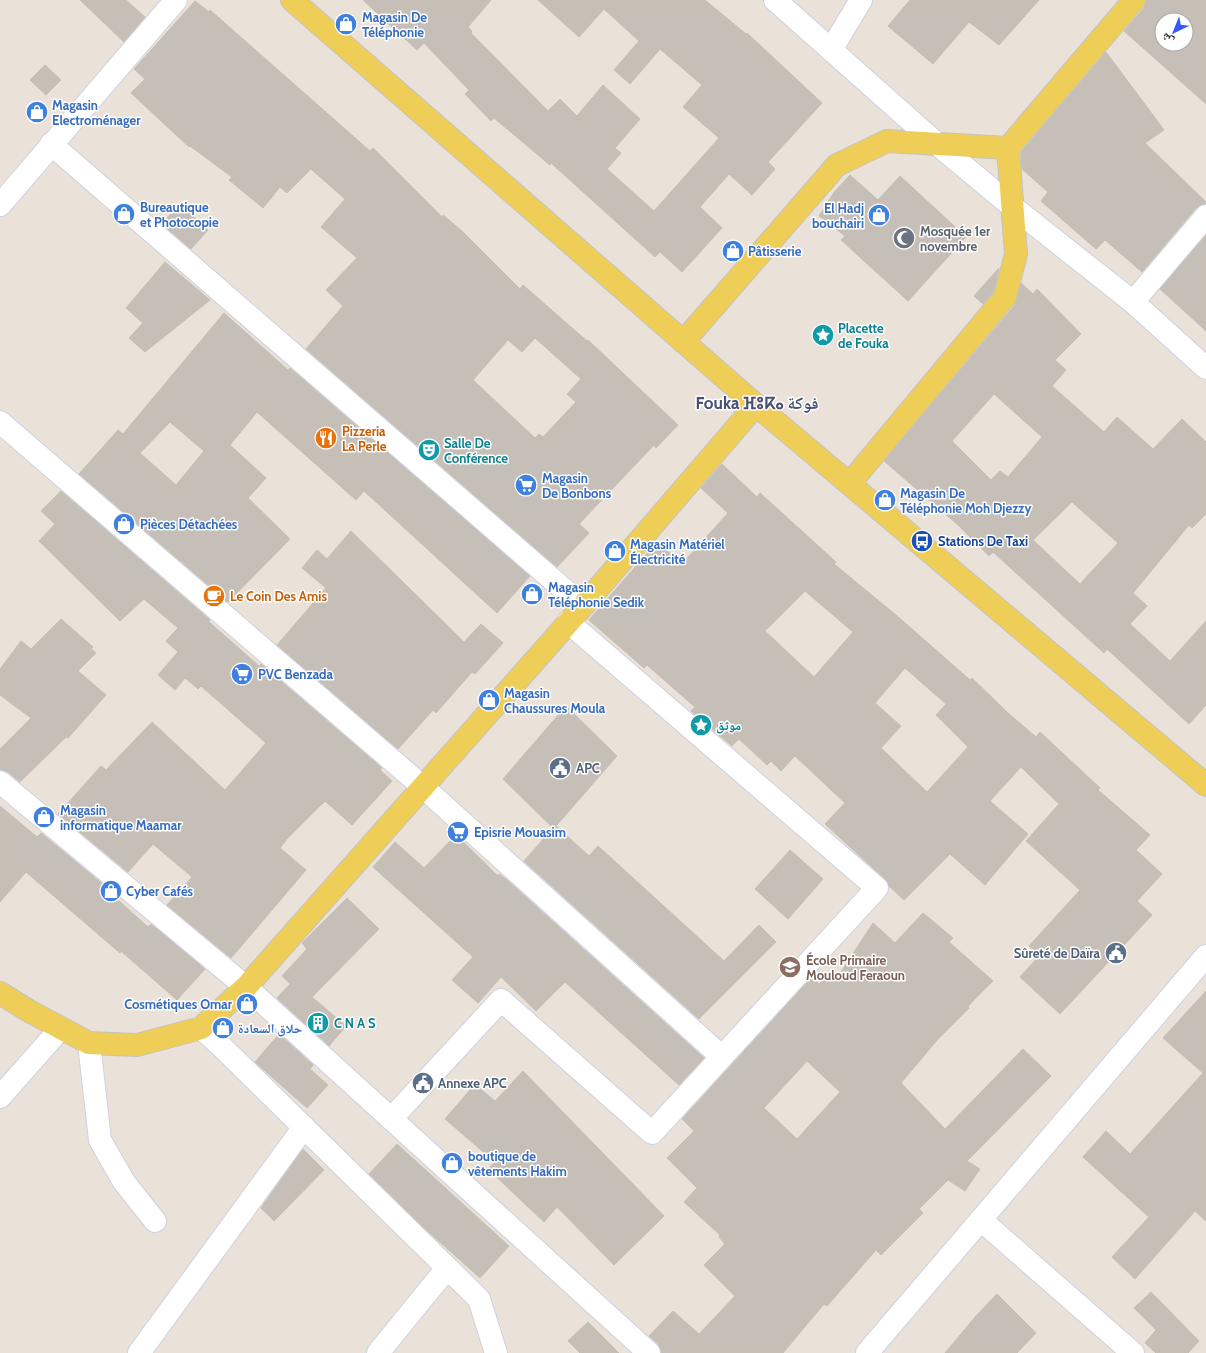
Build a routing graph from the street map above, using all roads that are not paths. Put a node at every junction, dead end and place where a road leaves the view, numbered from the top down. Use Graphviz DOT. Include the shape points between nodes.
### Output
graph roads {
  1 [pos="176,0"];
  2 [pos="292,0"];
  3 [pos="775,0"];
  4 [pos="861,0"];
  5 [pos="1134,0"];
  6 [pos="831,50"];
  7 [pos="51,144"];
  8 [pos="937,144"];
  9 [pos="1008,148"];
  10 [pos="0,205"];
  11 [pos="1014,208"];
  12 [pos="1206,216"];
  13 [pos="1133,302"];
  14 [pos="683,342"];
  15 [pos="1206,368"];
  16 [pos="756,405"];
  17 [pos="0,422"];
  18 [pos="850,483"];
  19 [pos="583,606"];
  20 [pos="568,622"];
  21 [pos="0,782"];
  22 [pos="1206,785"];
  23 [pos="423,787"];
  24 [pos="1206,956"];
  25 [pos="246,987"];
  26 [pos="0,993"];
  27 [pos="61,1028"];
  28 [pos="201,1028"];
  29 [pos="89,1043"];
  30 [pos="722,1057"];
  31 [pos="0,1097"];
  32 [pos="391,1119"];
  33 [pos="304,1127"];
  34 [pos="981,1220"];
  35 [pos="155,1221"];
  36 [pos="447,1268"];
  37 [pos="139,1353"];
  38 [pos="378,1353"];
  39 [pos="496,1353"];
  40 [pos="649,1353"];
  41 [pos="867,1353"];
  42 [pos="1133,1353"];
  1 -- 7 [label="street"];
  2 -- 14 [label="main road"];
  3 -- 6 [label="street"];
  4 -- 6 [label="street"];
  5 -- 9 [label="main road"];
  6 -- 8 [label="street"];
  7 -- 10 [label="street"];
  7 -- 19 [label="street"];
  8 -- 9 [label="main road"];
  8 -- 11 [label="street"];
  8 -- 14 [label="main road" via="887,142 837,165"];
  9 -- 11 [label="main road"];
  11 -- 13 [label="street"];
  11 -- 18 [label="main road" via="1016,254 1005,297"];
  12 -- 13 [label="street"];
  13 -- 15 [label="street"];
  14 -- 16 [label="main road"];
  16 -- 18 [label="main road"];
  16 -- 19 [label="main road"];
  17 -- 23 [label="street"];
  18 -- 22 [label="main road"];
  19 -- 20 [label="main road"];
  20 -- 23 [label="main road"];
  20 -- 30 [label="street" via="877,888"];
  21 -- 25 [label="street"];
  23 -- 25 [label="main road"];
  23 -- 30 [label="street"];
  24 -- 34 [label="street"];
  25 -- 28 [label="main road"];
  25 -- 32 [label="street"];
  26 -- 27 [label="main road"];
  27 -- 29 [label="main road"];
  27 -- 31 [label="street"];
  28 -- 29 [label="main road" via="136,1045"];
  28 -- 33 [label="street"];
  29 -- 35 [label="street" via="100,1140 124,1182"];
  30 -- 32 [label="street" via="652,1133 501,1000"];
  32 -- 40 [label="street"];
  33 -- 36 [label="street"];
  33 -- 37 [label="street"];
  34 -- 41 [label="street"];
  34 -- 42 [label="street"];
  36 -- 38 [label="street"];
  36 -- 39 [label="street" via="479,1299"];
}
